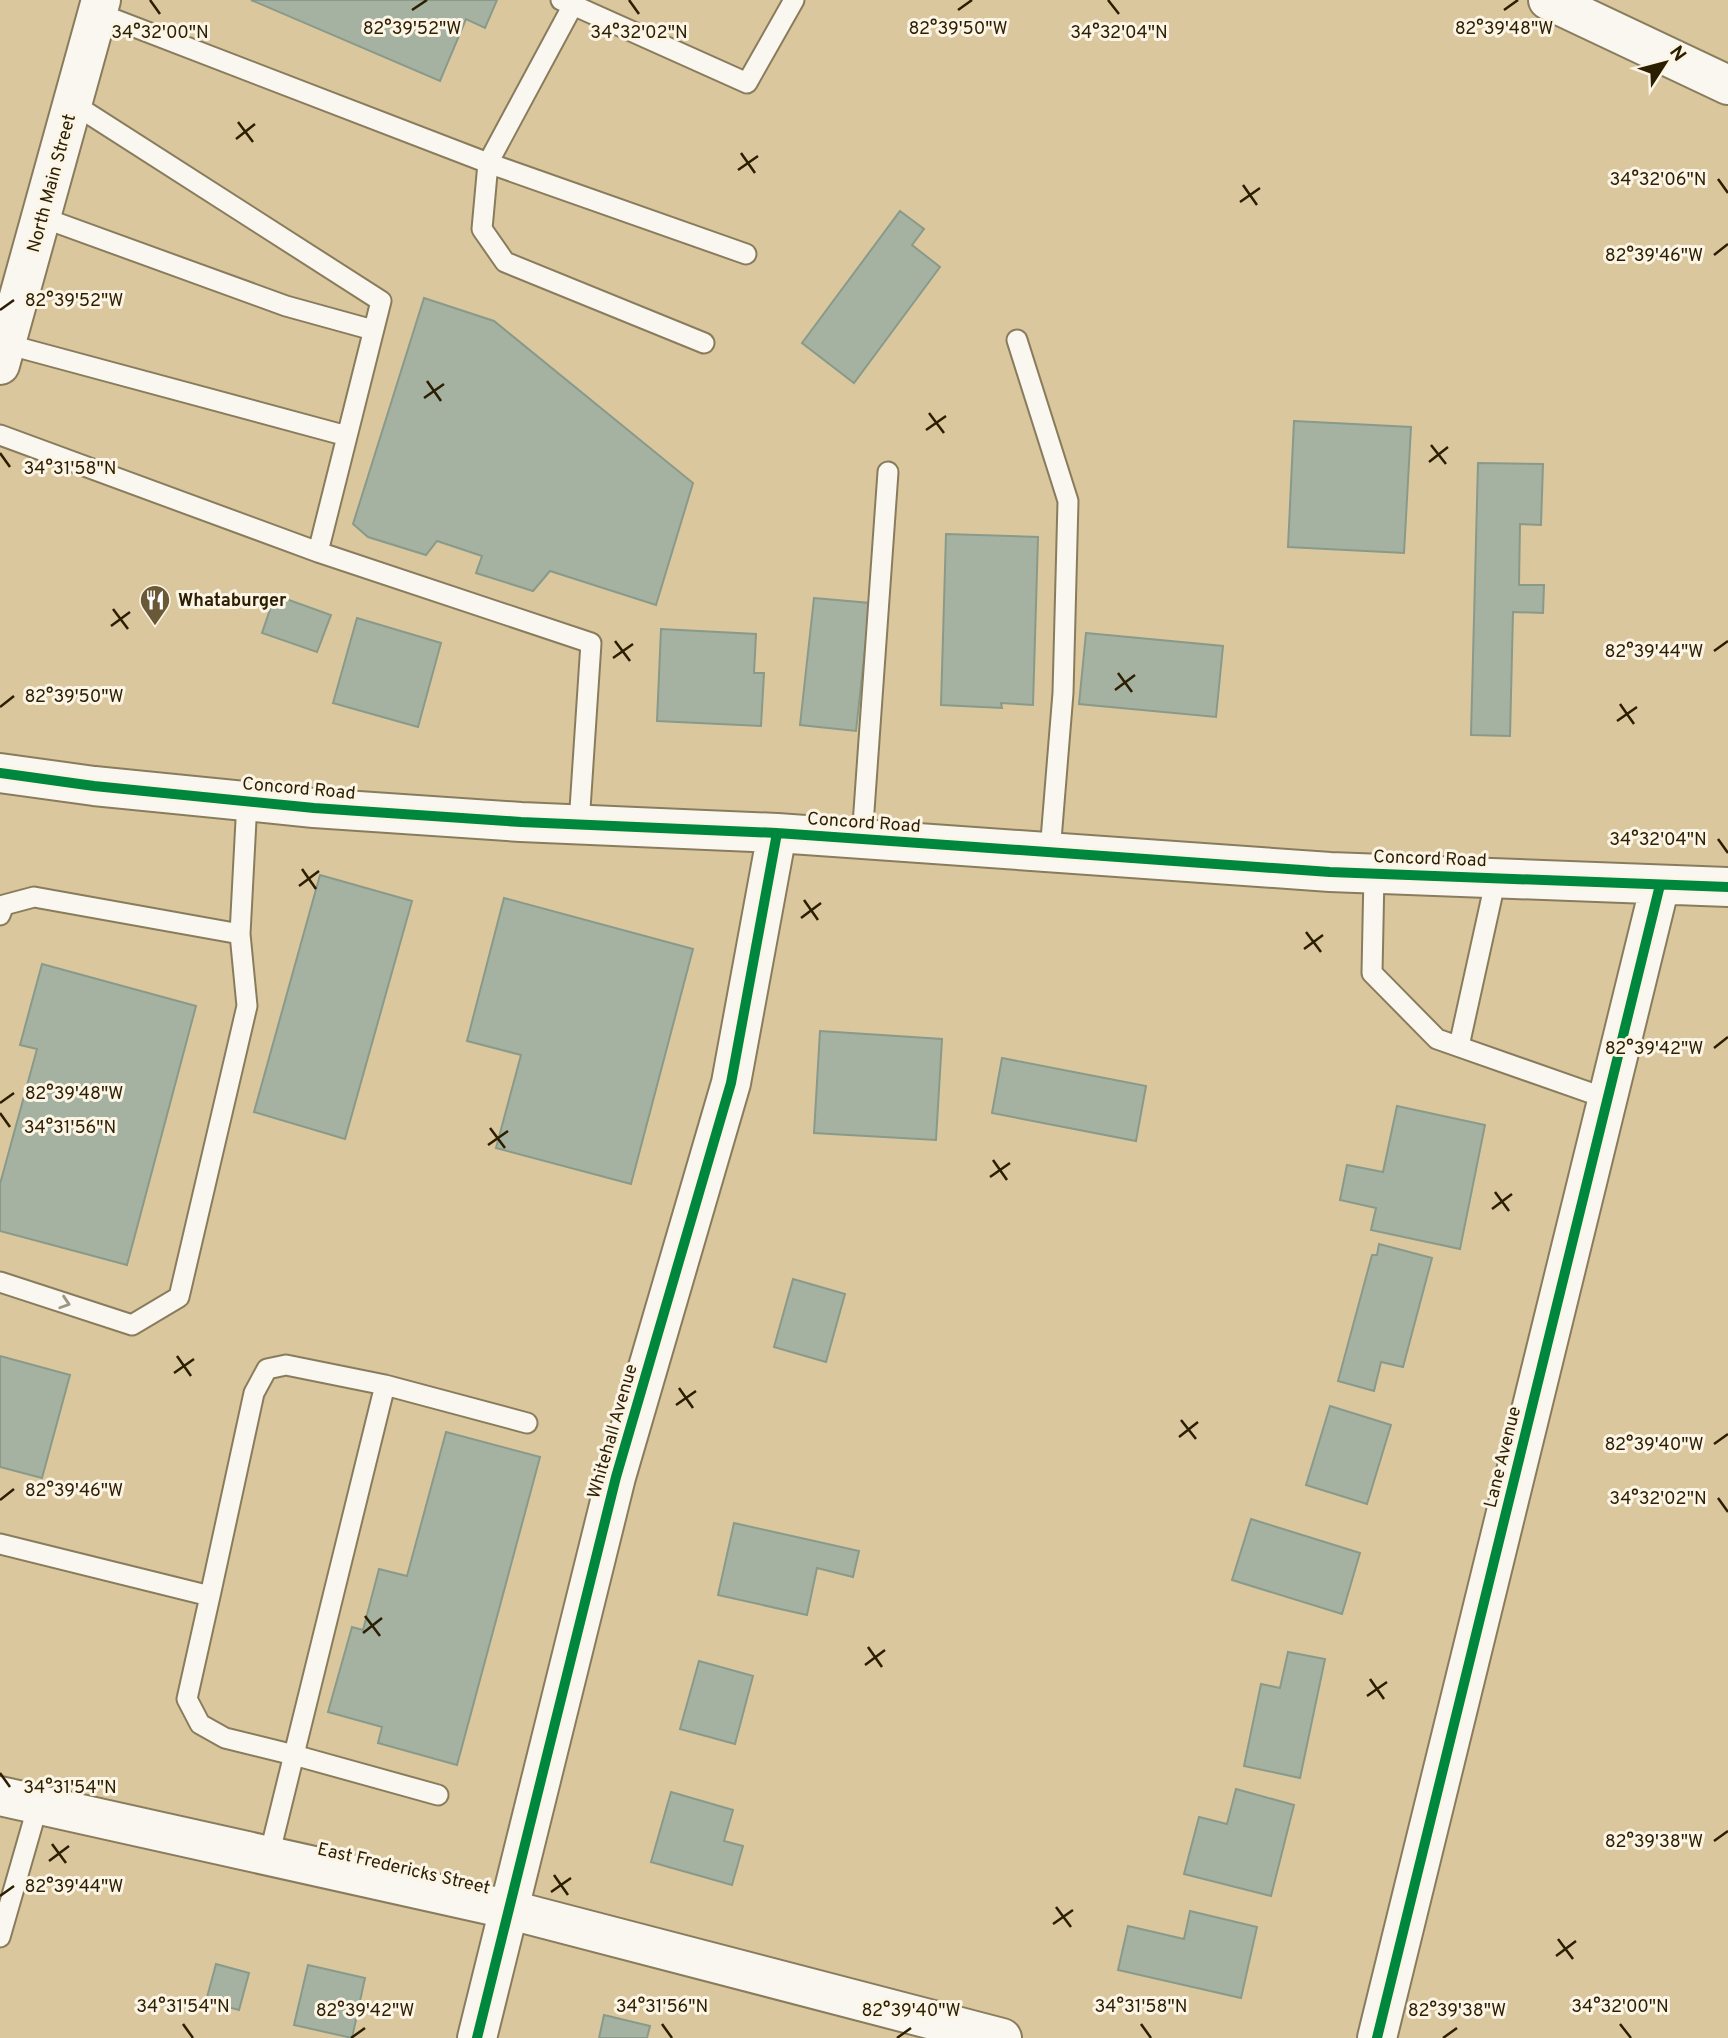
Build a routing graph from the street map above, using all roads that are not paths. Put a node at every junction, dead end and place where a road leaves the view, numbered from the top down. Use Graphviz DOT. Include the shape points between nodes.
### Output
graph roads {
  1 [pos="794,0"];
  2 [pos="1548,0"];
  3 [pos="567,2"];
  4 [pos="100,6"];
  5 [pos="1728,85"];
  6 [pos="72,103"];
  7 [pos="488,163"];
  8 [pos="41,217"];
  9 [pos="746,254"];
  10 [pos="373,330"];
  11 [pos="1017,340"];
  12 [pos="704,343"];
  13 [pos="3,355"];
  14 [pos="0,435"];
  15 [pos="347,436"];
  16 [pos="888,472"];
  17 [pos="318,552"];
  18 [pos="0,773"];
  19 [pos="247,801"];
  20 [pos="579,824"];
  21 [pos="778,833"];
  22 [pos="862,839"];
  23 [pos="1050,852"];
  24 [pos="1374,874"];
  25 [pos="1496,878"];
  26 [pos="1660,885"];
  27 [pos="1728,887"];
  28 [pos="0,915"];
  29 [pos="240,934"];
  30 [pos="1459,1046"];
  31 [pos="1608,1099"];
  32 [pos="0,1282"];
  33 [pos="385,1385"];
  34 [pos="527,1423"];
  35 [pos="0,1544"];
  36 [pos="210,1595"];
  37 [pos="293,1755"];
  38 [pos="438,1795"];
  39 [pos="0,1796"];
  40 [pos="38,1804"];
  41 [pos="269,1856"];
  42 [pos="508,1909"];
  43 [pos="0,1937"];
  44 [pos="477,2038"];
  45 [pos="1002,2038"];
  46 [pos="1377,2038"];
  1 -- 3 [label="lane" via="747,83"];
  2 -- 5 [label="street"];
  3 -- 7 [label="lane"];
  4 -- 6 [label="street, North Main Street"];
  4 -- 7 [label="lane"];
  6 -- 8 [label="street, North Main Street"];
  6 -- 10 [label="lane" via="381,301"];
  7 -- 9 [label="lane"];
  7 -- 12 [label="lane" via="482,229 505,262"];
  8 -- 10 [label="lane" via="286,306"];
  8 -- 13 [label="street, North Main Street"];
  10 -- 15 [label="lane"];
  11 -- 23 [label="lane" via="1068,501 1063,693"];
  13 -- 15 [label="lane"];
  14 -- 17 [label="lane"];
  15 -- 17 [label="lane"];
  16 -- 22 [label="lane"];
  17 -- 20 [label="lane" via="591,643"];
  18 -- 19 [label="street, Concord Road"];
  19 -- 20 [label="street, Concord Road"];
  19 -- 29 [label="lane"];
  20 -- 21 [label="street, Concord Road"];
  21 -- 22 [label="street, Concord Road"];
  21 -- 42 [label="street, Whitehall Avenue" via="731,1083 615,1477"];
  22 -- 23 [label="street, Concord Road"];
  23 -- 24 [label="street, Concord Road"];
  24 -- 25 [label="street, Concord Road"];
  24 -- 30 [label="lane" via="1372,973 1437,1039"];
  25 -- 26 [label="street, Concord Road"];
  25 -- 30 [label="lane"];
  26 -- 27 [label="street, Concord Road"];
  26 -- 31 [label="street, Lane Avenue"];
  28 -- 29 [label="lane" via="4,905 34,897"];
  32 -- 29 [label="lane, one-way" via="132,1325 179,1297 247,1006"];
  30 -- 31 [label="lane"];
  31 -- 46 [label="street, Lane Avenue"];
  33 -- 34 [label="lane"];
  33 -- 36 [label="lane" via="286,1365 267,1369 254,1393"];
  33 -- 37 [label="lane"];
  35 -- 36 [label="lane"];
  36 -- 37 [label="lane" via="187,1699 200,1724 225,1738"];
  37 -- 38 [label="lane"];
  37 -- 41 [label="lane"];
  39 -- 40 [label="street, East Fredericks Street"];
  40 -- 41 [label="street, East Fredericks Street"];
  40 -- 43 [label="lane"];
  41 -- 42 [label="street, East Fredericks Street"];
  42 -- 44 [label="street, Whitehall Avenue"];
  42 -- 45 [label="street, East Fredericks Street"];
}
